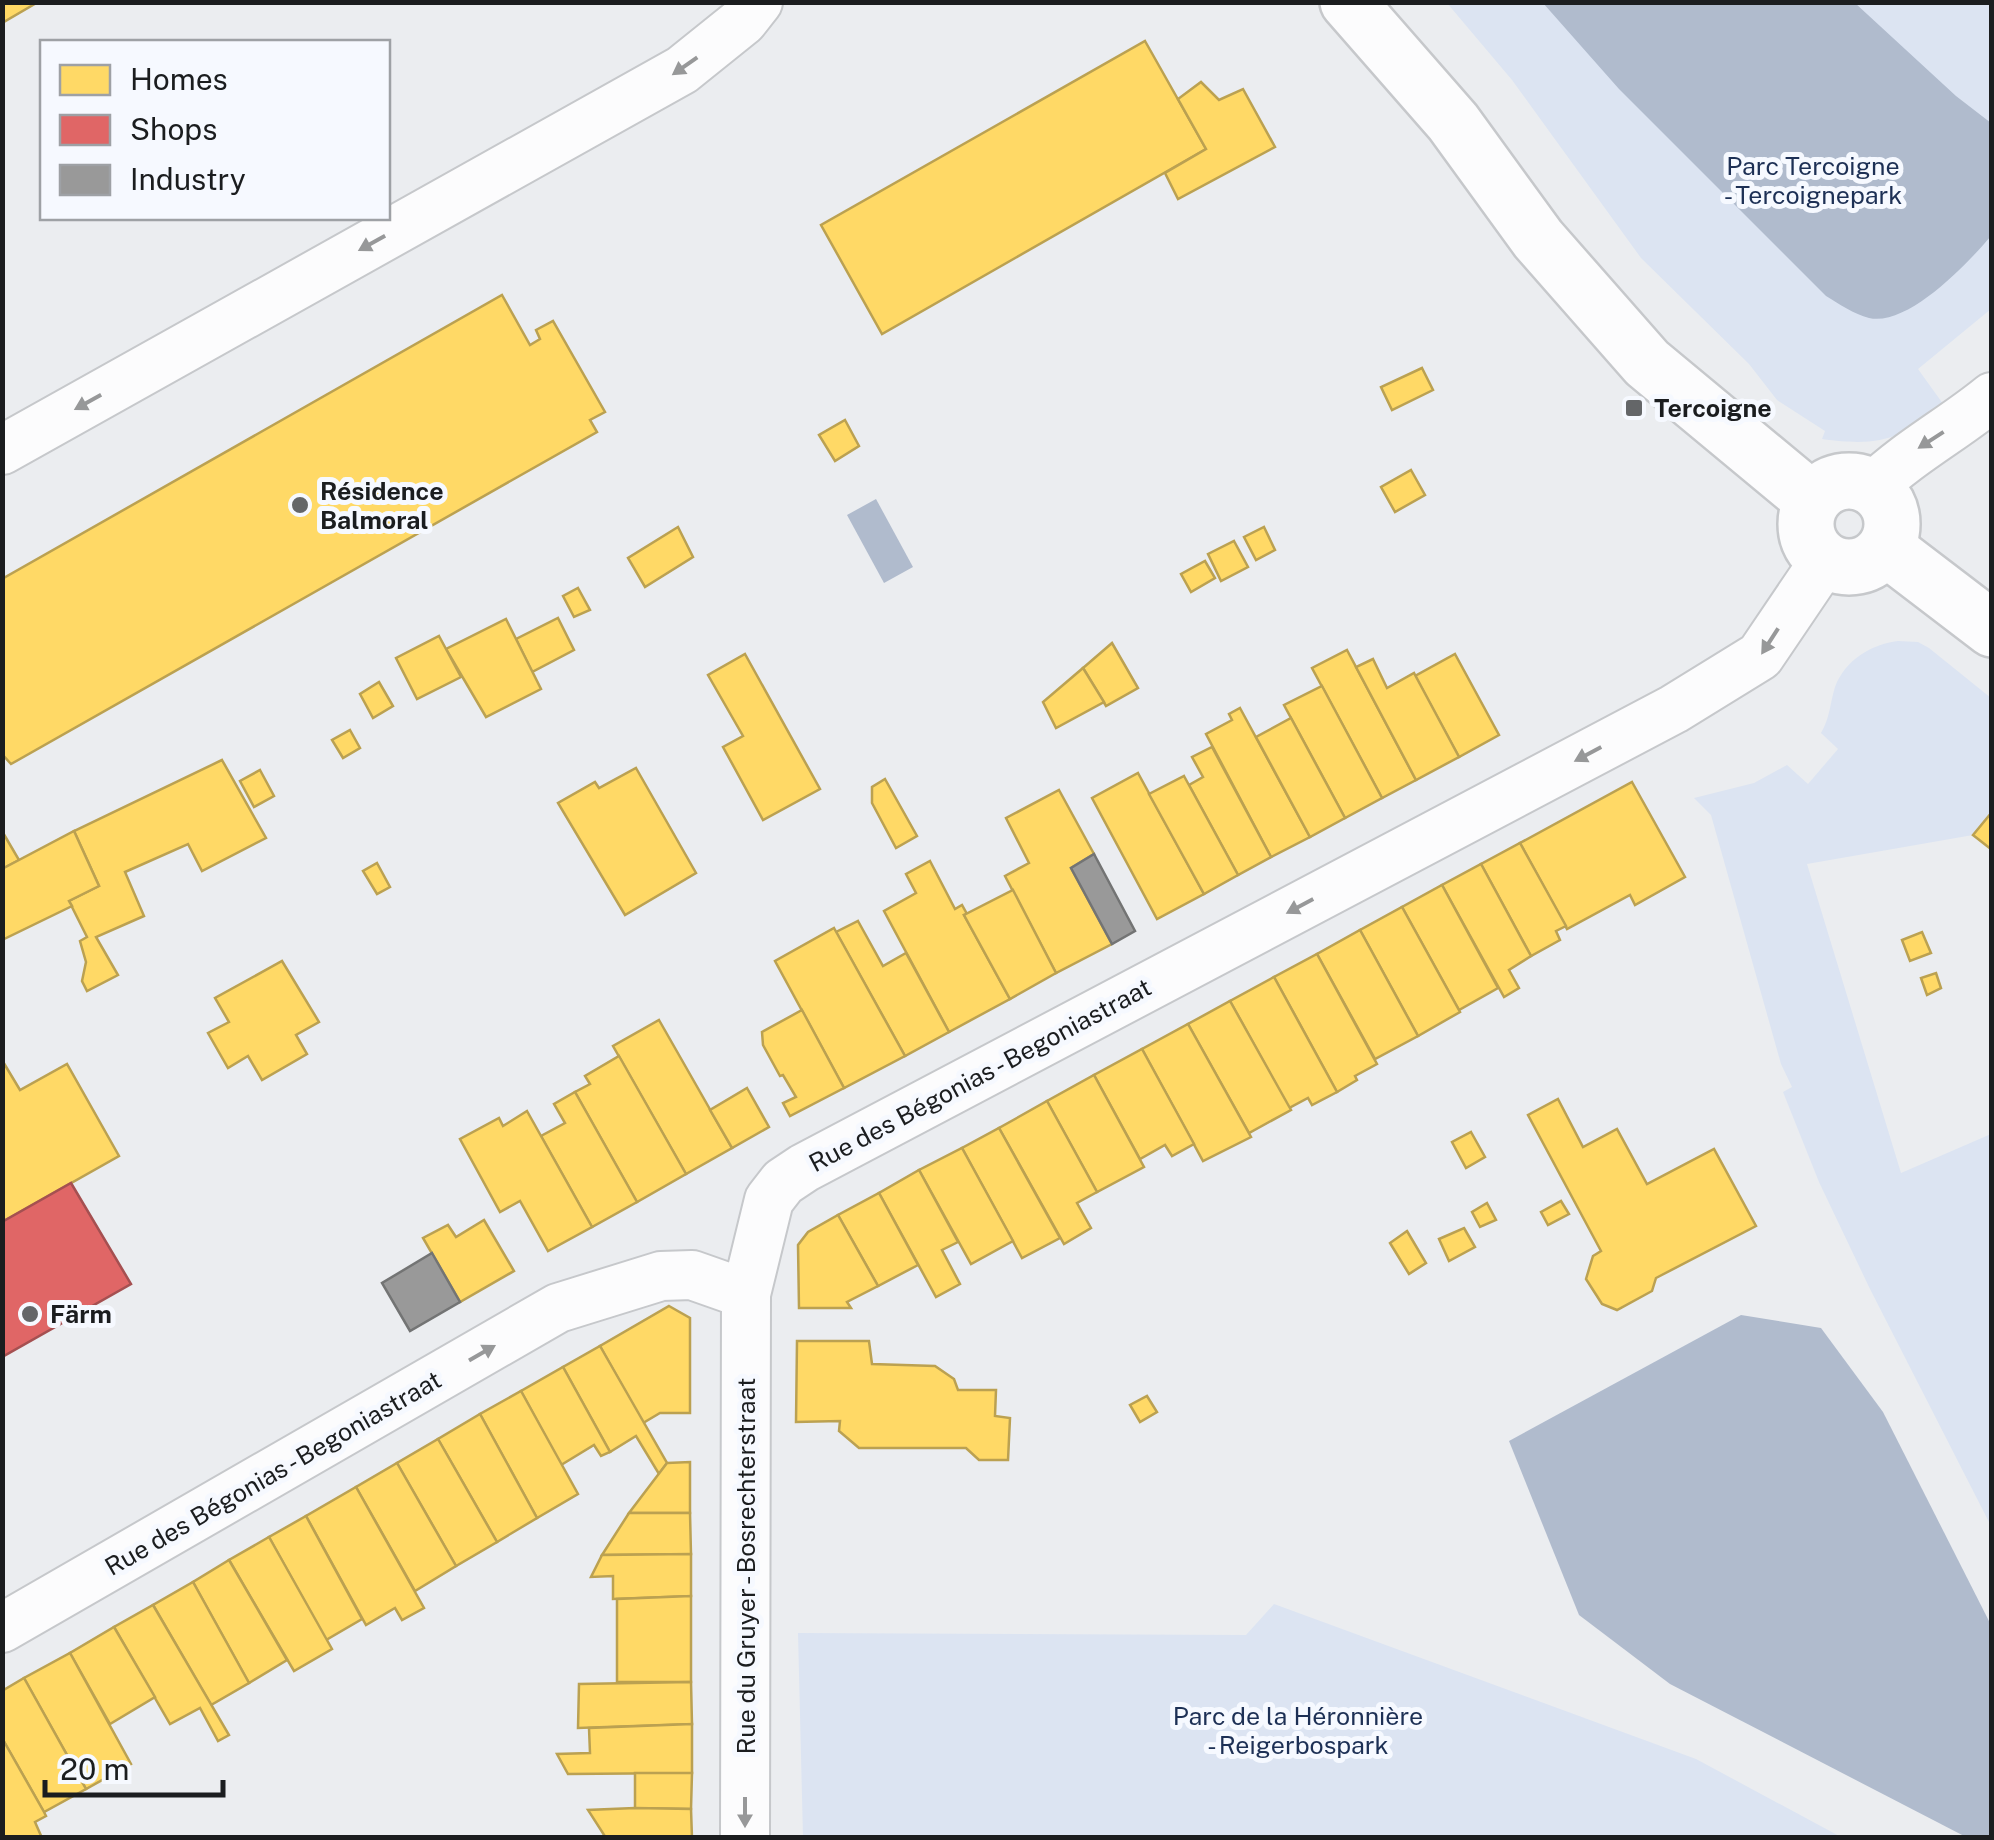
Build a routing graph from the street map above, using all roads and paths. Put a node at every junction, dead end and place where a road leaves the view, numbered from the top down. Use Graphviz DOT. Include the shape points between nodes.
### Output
graph roads {
  1 [pos="758,2"];
  2 [pos="1348,2"];
  3 [pos="1992,396"];
  4 [pos="2,450"];
  5 [pos="1873,487"];
  6 [pos="1812,500"];
  7 [pos="1886,548"];
  8 [pos="1825,560"];
  9 [pos="1992,629"];
  10 [pos="746,1294"];
  11 [pos="2,1628"];
  12 [pos="745,1838"];
  1 -- 4 [label="street, one-way" via="682,70"];
  2 -- 6 [label="street" via="1452,122 1538,239 1648,363"];
  3 -- 5 [label="street, one-way" via="1900,460"];
  5 -- 6 [label="street" via="1852,480 1830,485"];
  5 -- 7 [label="street" via="1888,504"];
  6 -- 8 [label="street" via="1805,521 1810,544"];
  7 -- 8 [label="street" via="1869,563 1847,568"];
  7 -- 9 [label="street"];
  8 -- 10 [label="street, Rue des Bégonias - Begoniastraat, one-way" via="1760,656 1674,708 783,1182 768,1200"];
  11 -- 10 [label="street, Rue des Bégonias - Begoniastraat, one-way" via="558,1308 662,1276 692,1275"];
  10 -- 12 [label="street, Rue du Gruyer - Bosrechterstraat, one-way"];
}
